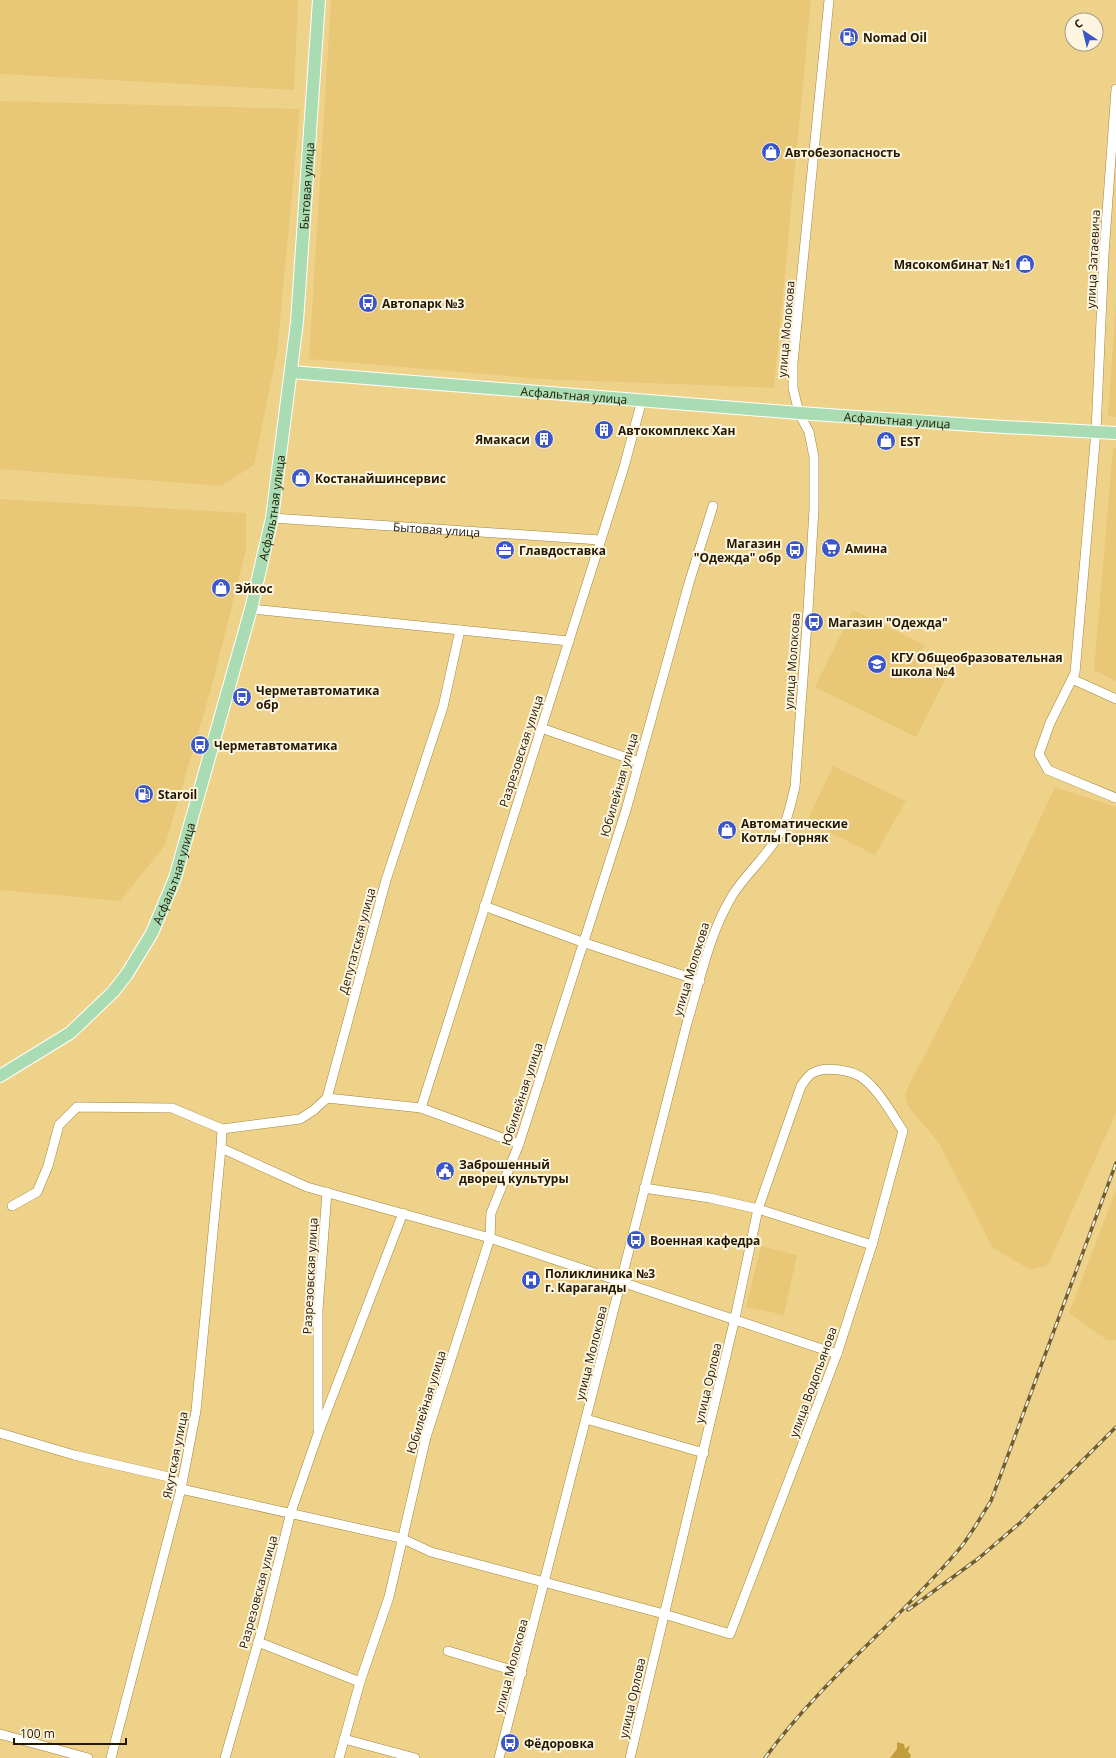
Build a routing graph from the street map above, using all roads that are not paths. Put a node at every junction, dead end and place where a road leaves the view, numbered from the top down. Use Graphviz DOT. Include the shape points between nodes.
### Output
graph roads {
  1 [pos="319,0"];
  2 [pos="829,0"];
  3 [pos="1116,89"];
  4 [pos="291,372"];
  5 [pos="642,400"];
  6 [pos="799,413"];
  7 [pos="1096,431"];
  8 [pos="1116,432"];
  9 [pos="713,506"];
  10 [pos="272,518"];
  11 [pos="600,540"];
  12 [pos="251,609"];
  13 [pos="460,630"];
  14 [pos="569,641"];
  15 [pos="1072,679"];
  16 [pos="1116,699"];
  17 [pos="541,728"];
  18 [pos="639,762"];
  19 [pos="1116,798"];
  20 [pos="484,906"];
  21 [pos="582,942"];
  22 [pos="700,981"];
  23 [pos="0,1076"];
  24 [pos="864,1079"];
  25 [pos="327,1098"];
  26 [pos="421,1108"];
  27 [pos="222,1130"];
  28 [pos="519,1144"];
  29 [pos="221,1148"];
  30 [pos="644,1188"];
  31 [pos="327,1192"];
  32 [pos="12,1206"];
  33 [pos="758,1209"];
  34 [pos="403,1214"];
  35 [pos="490,1238"];
  36 [pos="872,1245"];
  37 [pos="620,1281"];
  38 [pos="735,1318"];
  39 [pos="837,1354"];
  40 [pos="586,1419"];
  41 [pos="0,1433"];
  42 [pos="318,1434"];
  43 [pos="704,1452"];
  44 [pos="181,1489"];
  45 [pos="291,1512"];
  46 [pos="401,1538"];
  47 [pos="545,1584"];
  48 [pos="664,1614"];
  49 [pos="258,1642"];
  50 [pos="448,1651"];
  51 [pos="522,1673"];
  52 [pos="360,1682"];
  53 [pos="0,1734"];
  54 [pos="344,1739"];
  55 [pos="88,1758"];
  56 [pos="111,1758"];
  57 [pos="225,1758"];
  58 [pos="338,1758"];
  59 [pos="415,1758"];
  60 [pos="499,1758"];
  61 [pos="630,1758"];
  1 -- 4 [label="main road, Бытовая улица" via="304,233"];
  2 -- 6 [label="street, улица Молокова" via="793,363 793,388"];
  3 -- 7 [label="street, улица Затаевича" via="1104,254"];
  4 -- 5 [label="main road, Асфальтная улица"];
  4 -- 10 [label="main road, Асфальтная улица"];
  5 -- 6 [label="main road, Асфальтная улица"];
  5 -- 11 [label="street, Разрезовская улица" via="624,467"];
  6 -- 7 [label="main road, Асфальтная улица"];
  6 -- 22 [label="street, улица Молокова" via="809,432 814,457 814,509 795,787 781,831 732,896 716,926"];
  7 -- 8 [label="main road, Асфальтная улица"];
  7 -- 15 [label="street, улица Затаевича" via="1075,673"];
  9 -- 18 [label="street, Юбилейная улица"];
  10 -- 11 [label="street, Бытовая улица"];
  10 -- 12 [label="main road, Асфальтная улица"];
  11 -- 14 [label="street, Разрезовская улица"];
  12 -- 13 [label="street"];
  12 -- 23 [label="main road, Асфальтная улица" via="175,878 152,933 127,974 84,1021 38,1054"];
  13 -- 14 [label="street"];
  13 -- 25 [label="street, Депутатская улица" via="442,707 386,880"];
  14 -- 17 [label="street, Разрезовская улица"];
  15 -- 16 [label="street"];
  15 -- 19 [label="street, улица Затаевича" via="1050,723 1039,754 1048,770"];
  17 -- 18 [label="street"];
  17 -- 20 [label="street, Разрезовская улица"];
  18 -- 21 [label="street, Юбилейная улица" via="626,810"];
  20 -- 21 [label="street"];
  20 -- 26 [label="street, Разрезовская улица"];
  21 -- 22 [label="street"];
  21 -- 28 [label="street, Юбилейная улица"];
  22 -- 30 [label="street, улица Молокова"];
  24 -- 33 [label="street, улица Орлова" via="842,1070 829,1069 812,1073 801,1086"];
  24 -- 36 [label="street, улица Водопьянова" via="884,1101 903,1131"];
  25 -- 26 [label="street"];
  25 -- 27 [label="street" via="300,1119"];
  26 -- 28 [label="street"];
  27 -- 29 [label="street, Якутская улица"];
  27 -- 32 [label="street" via="172,1108 77,1107 59,1125 48,1166 36,1192"];
  28 -- 35 [label="street, Юбилейная улица" via="491,1213"];
  29 -- 31 [label="street" via="307,1187"];
  29 -- 44 [label="street, Якутская улица" via="196,1411"];
  30 -- 33 [label="street" via="710,1198"];
  30 -- 37 [label="street, улица Молокова"];
  31 -- 34 [label="street"];
  31 -- 42 [label="street, Разрезовская улица" via="318,1310"];
  33 -- 36 [label="street"];
  33 -- 38 [label="street, улица Орлова"];
  34 -- 35 [label="street"];
  34 -- 42 [label="street, Разрезовская улица"];
  35 -- 37 [label="street"];
  35 -- 46 [label="street, Юбилейная улица" via="426,1437"];
  36 -- 39 [label="street, улица Водопьянова"];
  37 -- 38 [label="street"];
  37 -- 40 [label="street, улица Молокова"];
  38 -- 39 [label="street"];
  38 -- 43 [label="street, улица Орлова"];
  39 -- 48 [label="street, улица Водопьянова" via="730,1634"];
  40 -- 43 [label="street"];
  40 -- 47 [label="street, улица Молокова"];
  41 -- 44 [label="street" via="74,1455 173,1478"];
  42 -- 45 [label="street, Разрезовская улица"];
  43 -- 48 [label="street, улица Орлова"];
  44 -- 45 [label="street"];
  44 -- 56 [label="street, Якутская улица"];
  45 -- 46 [label="street"];
  45 -- 49 [label="street, Разрезовская улица"];
  46 -- 47 [label="street" via="431,1552"];
  46 -- 52 [label="street, Юбилейная улица" via="389,1597"];
  47 -- 48 [label="street"];
  47 -- 51 [label="street, улица Молокова"];
  48 -- 61 [label="street, улица Орлова"];
  49 -- 52 [label="street"];
  49 -- 57 [label="street, Разрезовская улица"];
  50 -- 51 [label="street"];
  51 -- 60 [label="street, улица Молокова"];
  52 -- 54 [label="street, Юбилейная улица"];
  53 -- 55 [label="street"];
  54 -- 58 [label="street, Юбилейная улица"];
  54 -- 59 [label="street"];
}
